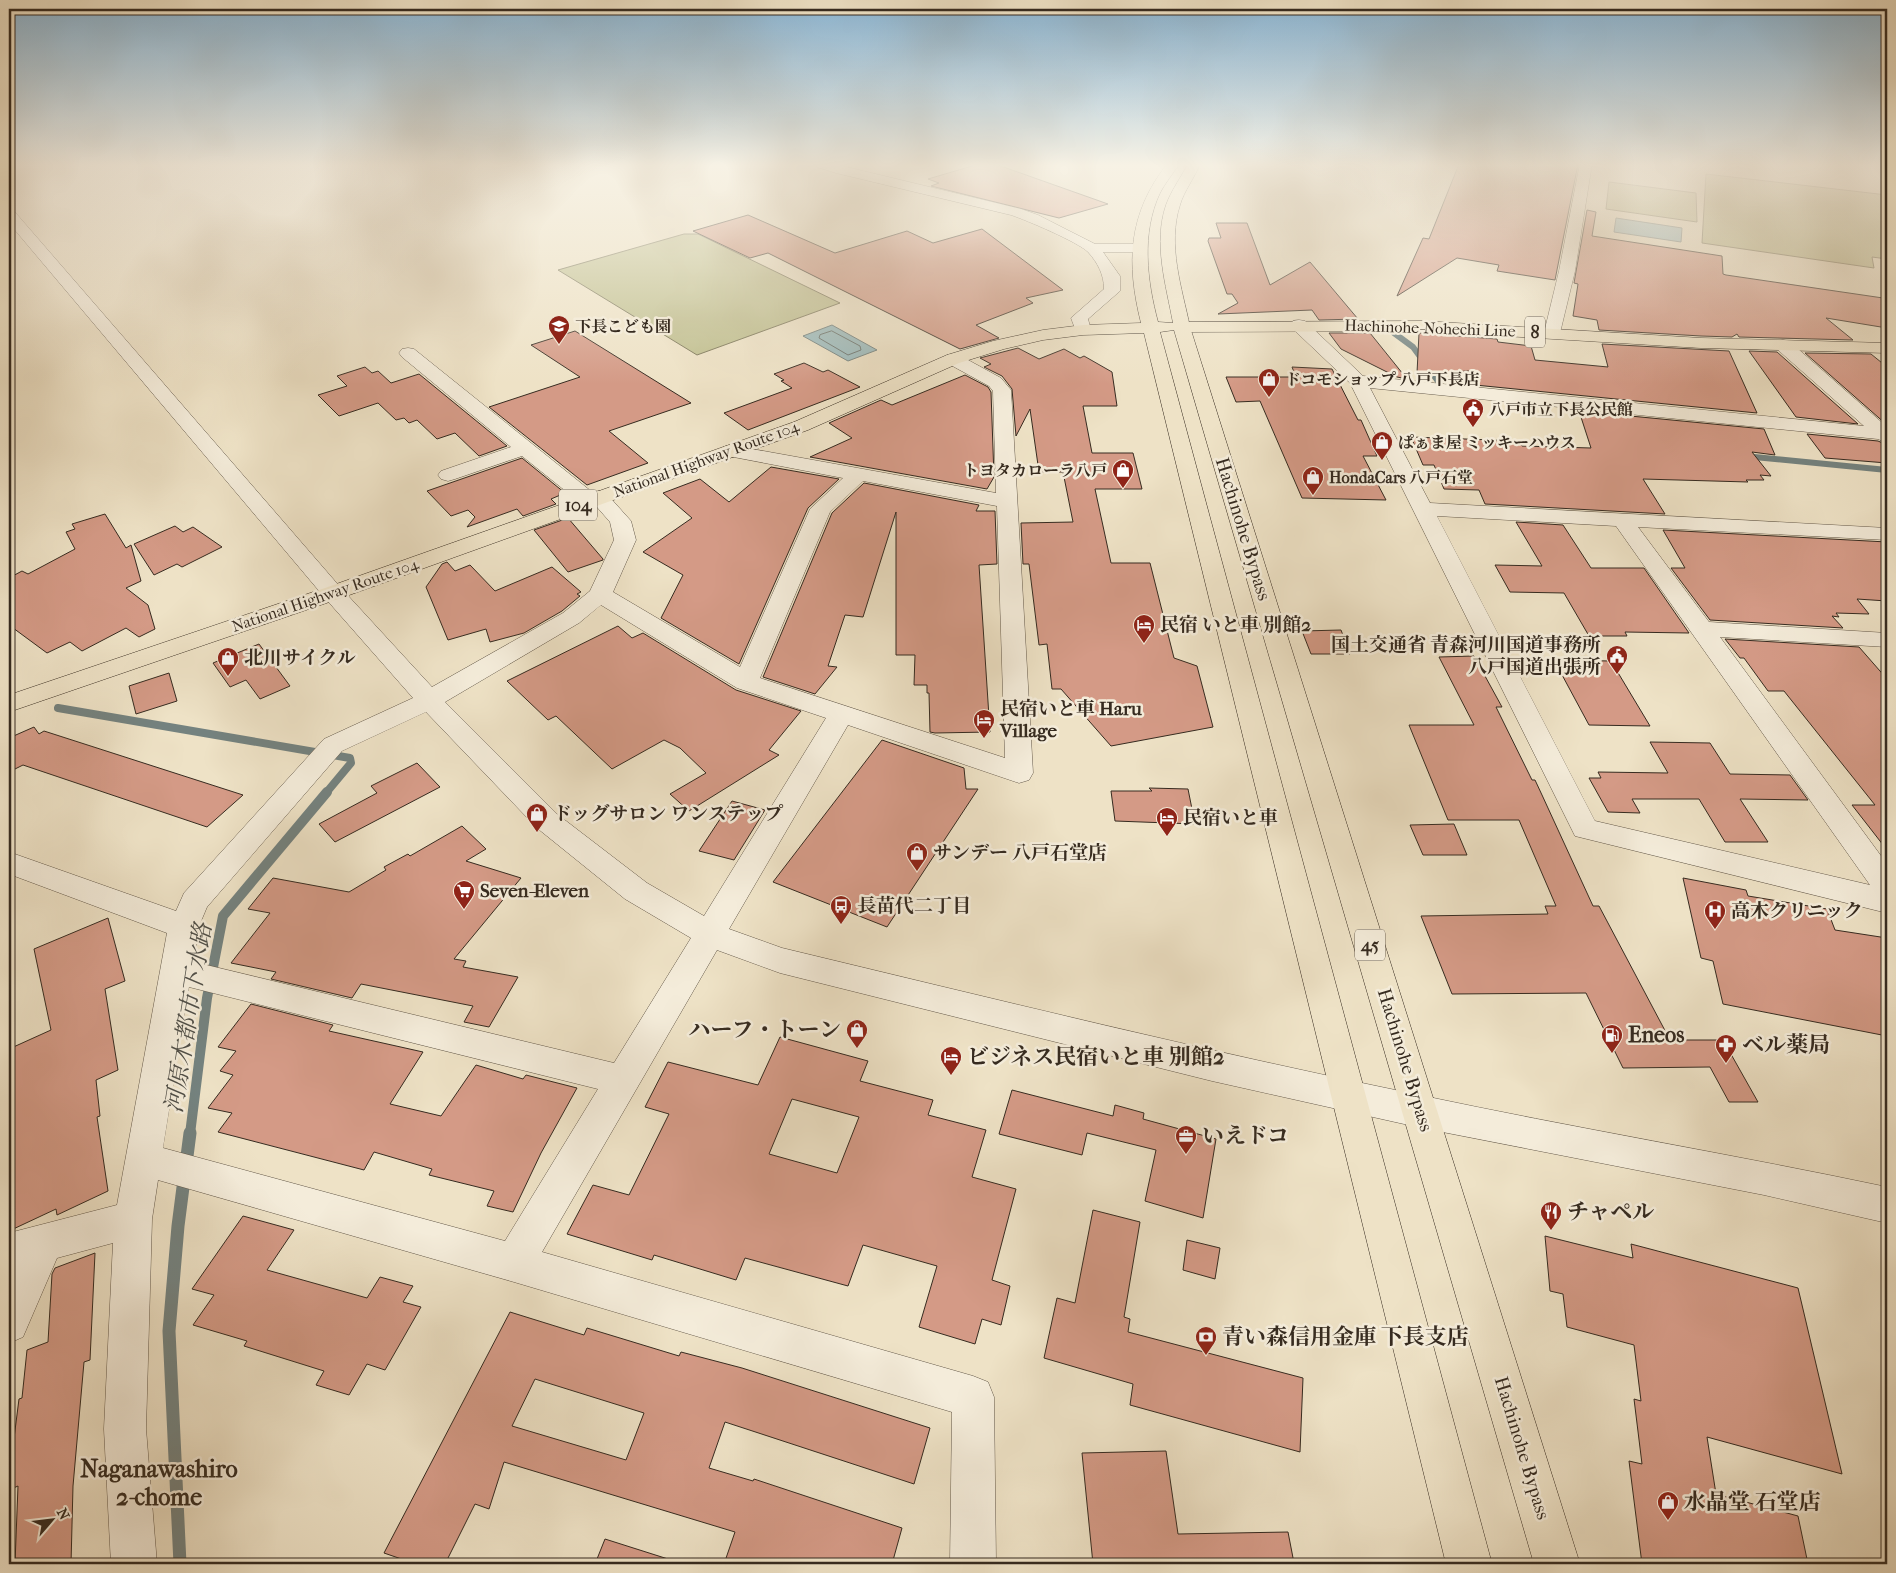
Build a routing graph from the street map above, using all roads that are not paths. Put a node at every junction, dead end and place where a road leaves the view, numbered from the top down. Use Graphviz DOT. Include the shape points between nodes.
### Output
graph roads {
  1 [pos="29,237"];
  2 [pos="1071,237"];
  3 [pos="1141,237"];
  4 [pos="1167,237"];
  5 [pos="1573,237"];
  6 [pos="1092,248"];
  7 [pos="1139,248"];
  8 [pos="1299,325"];
  9 [pos="1182,326"];
  10 [pos="1151,327"];
  11 [pos="1083,330"];
  12 [pos="1552,333"];
  13 [pos="1783,345"];
  14 [pos="1887,348"];
  15 [pos="408,353"];
  16 [pos="953,359"];
  17 [pos="1358,381"];
  18 [pos="1885,436"];
  19 [pos="526,448"];
  20 [pos="730,450"];
  21 [pos="859,474"];
  22 [pos="448,475"];
  23 [pos="595,499"];
  24 [pos="1006,501"];
  25 [pos="1423,509"];
  26 [pos="1623,521"];
  27 [pos="1887,534"];
  28 [pos="333,593"];
  29 [pos="600,594"];
  30 [pos="1702,630"];
  31 [pos="1887,640"];
  32 [pos="746,682"];
  33 [pos="429,700"];
  34 [pos="9,704"];
  35 [pos="840,714"];
  36 [pos="9,863"];
  37 [pos="1887,886"];
  38 [pos="1887,901"];
  39 [pos="184,926"];
  40 [pos="709,934"];
  41 [pos="176,971"];
  42 [pos="622,1080"];
  43 [pos="1348,1097"];
  44 [pos="1422,1112"];
  45 [pos="142,1159"];
  46 [pos="1887,1205"];
  47 [pos="132,1219"];
  48 [pos="45,1242"];
  49 [pos="9,1252"];
  50 [pos="514,1262"];
  51 [pos="9,1323"];
  52 [pos="134,1564"];
  53 [pos="973,1564"];
  54 [pos="1469,1564"];
  55 [pos="1558,1564"];
  1 -- 28 [label="street"];
  2 -- 6 [label="street"];
  3 -- 7 [label="main road, Hachinohe Bypass"];
  4 -- 9 [label="main road, 45"];
  5 -- 12 [label="street"];
  6 -- 7 [label="street"];
  6 -- 11 [label="street" via="1112,276 1112,291 1079,318"];
  7 -- 10 [label="main road, Hachinohe Bypass" via="1141,290"];
  8 -- 9 [label="main road, Hachinohe-Nohechi Line / 8"];
  8 -- 12 [label="main road, Hachinohe-Nohechi Line / 8" via="1423,326"];
  8 -- 17 [label="street"];
  9 -- 10 [label="main road, National Highway Route 104 / 104"];
  9 -- 44 [label="main road, Hachinohe Bypass / 45"];
  10 -- 11 [label="main road, National Highway Route 104 / 104"];
  10 -- 43 [label="main road, Hachinohe Bypass"];
  11 -- 16 [label="main road, National Highway Route 104 / 104" via="1042,335"];
  12 -- 13 [label="main road, Hachinohe-Nohechi Line / 8"];
  13 -- 14 [label="main road, Hachinohe-Nohechi Line / 8"];
  13 -- 18 [label="street"];
  15 -- 19 [label="street"];
  16 -- 20 [label="main road, National Highway Route 104 / 104" via="802,426"];
  16 -- 24 [label="street" via="995,382 1002,390"];
  17 -- 18 [label="street"];
  17 -- 25 [label="street"];
  19 -- 22 [label="street"];
  19 -- 23 [label="street"];
  20 -- 21 [label="street"];
  20 -- 23 [label="main road, National Highway Route 104 / 104"];
  21 -- 24 [label="street"];
  21 -- 32 [label="street" via="821,510"];
  23 -- 28 [label="main road, National Highway Route 104 / 104"];
  23 -- 29 [label="street" via="620,521 625,540"];
  24 -- 35 [label="street" via="1019,773"];
  25 -- 26 [label="street"];
  25 -- 38 [label="street" via="1585,829"];
  26 -- 27 [label="street"];
  26 -- 30 [label="street"];
  28 -- 33 [label="street"];
  28 -- 34 [label="main road, National Highway Route 104 / 104"];
  29 -- 32 [label="street"];
  29 -- 33 [label="street" via="571,618"];
  30 -- 31 [label="street"];
  30 -- 37 [label="street"];
  32 -- 35 [label="street"];
  33 -- 39 [label="street" via="333,745 195,901"];
  33 -- 40 [label="street" via="547,821 636,891"];
  35 -- 40 [label="street"];
  36 -- 39 [label="street"];
  39 -- 41 [label="street"];
  40 -- 42 [label="street"];
  40 -- 43 [label="street" via="780,960"];
  41 -- 42 [label="street"];
  41 -- 45 [label="street"];
  42 -- 50 [label="street"];
  43 -- 44 [label="street"];
  43 -- 54 [label="main road, Hachinohe Bypass"];
  44 -- 46 [label="street"];
  44 -- 55 [label="main road, Hachinohe Bypass / 45"];
  45 -- 47 [label="street"];
  45 -- 50 [label="street"];
  47 -- 48 [label="street"];
  47 -- 52 [label="street" via="125,1429"];
  48 -- 49 [label="street"];
  48 -- 51 [label="street"];
  50 -- 53 [label="street" via="973,1396"];
}
